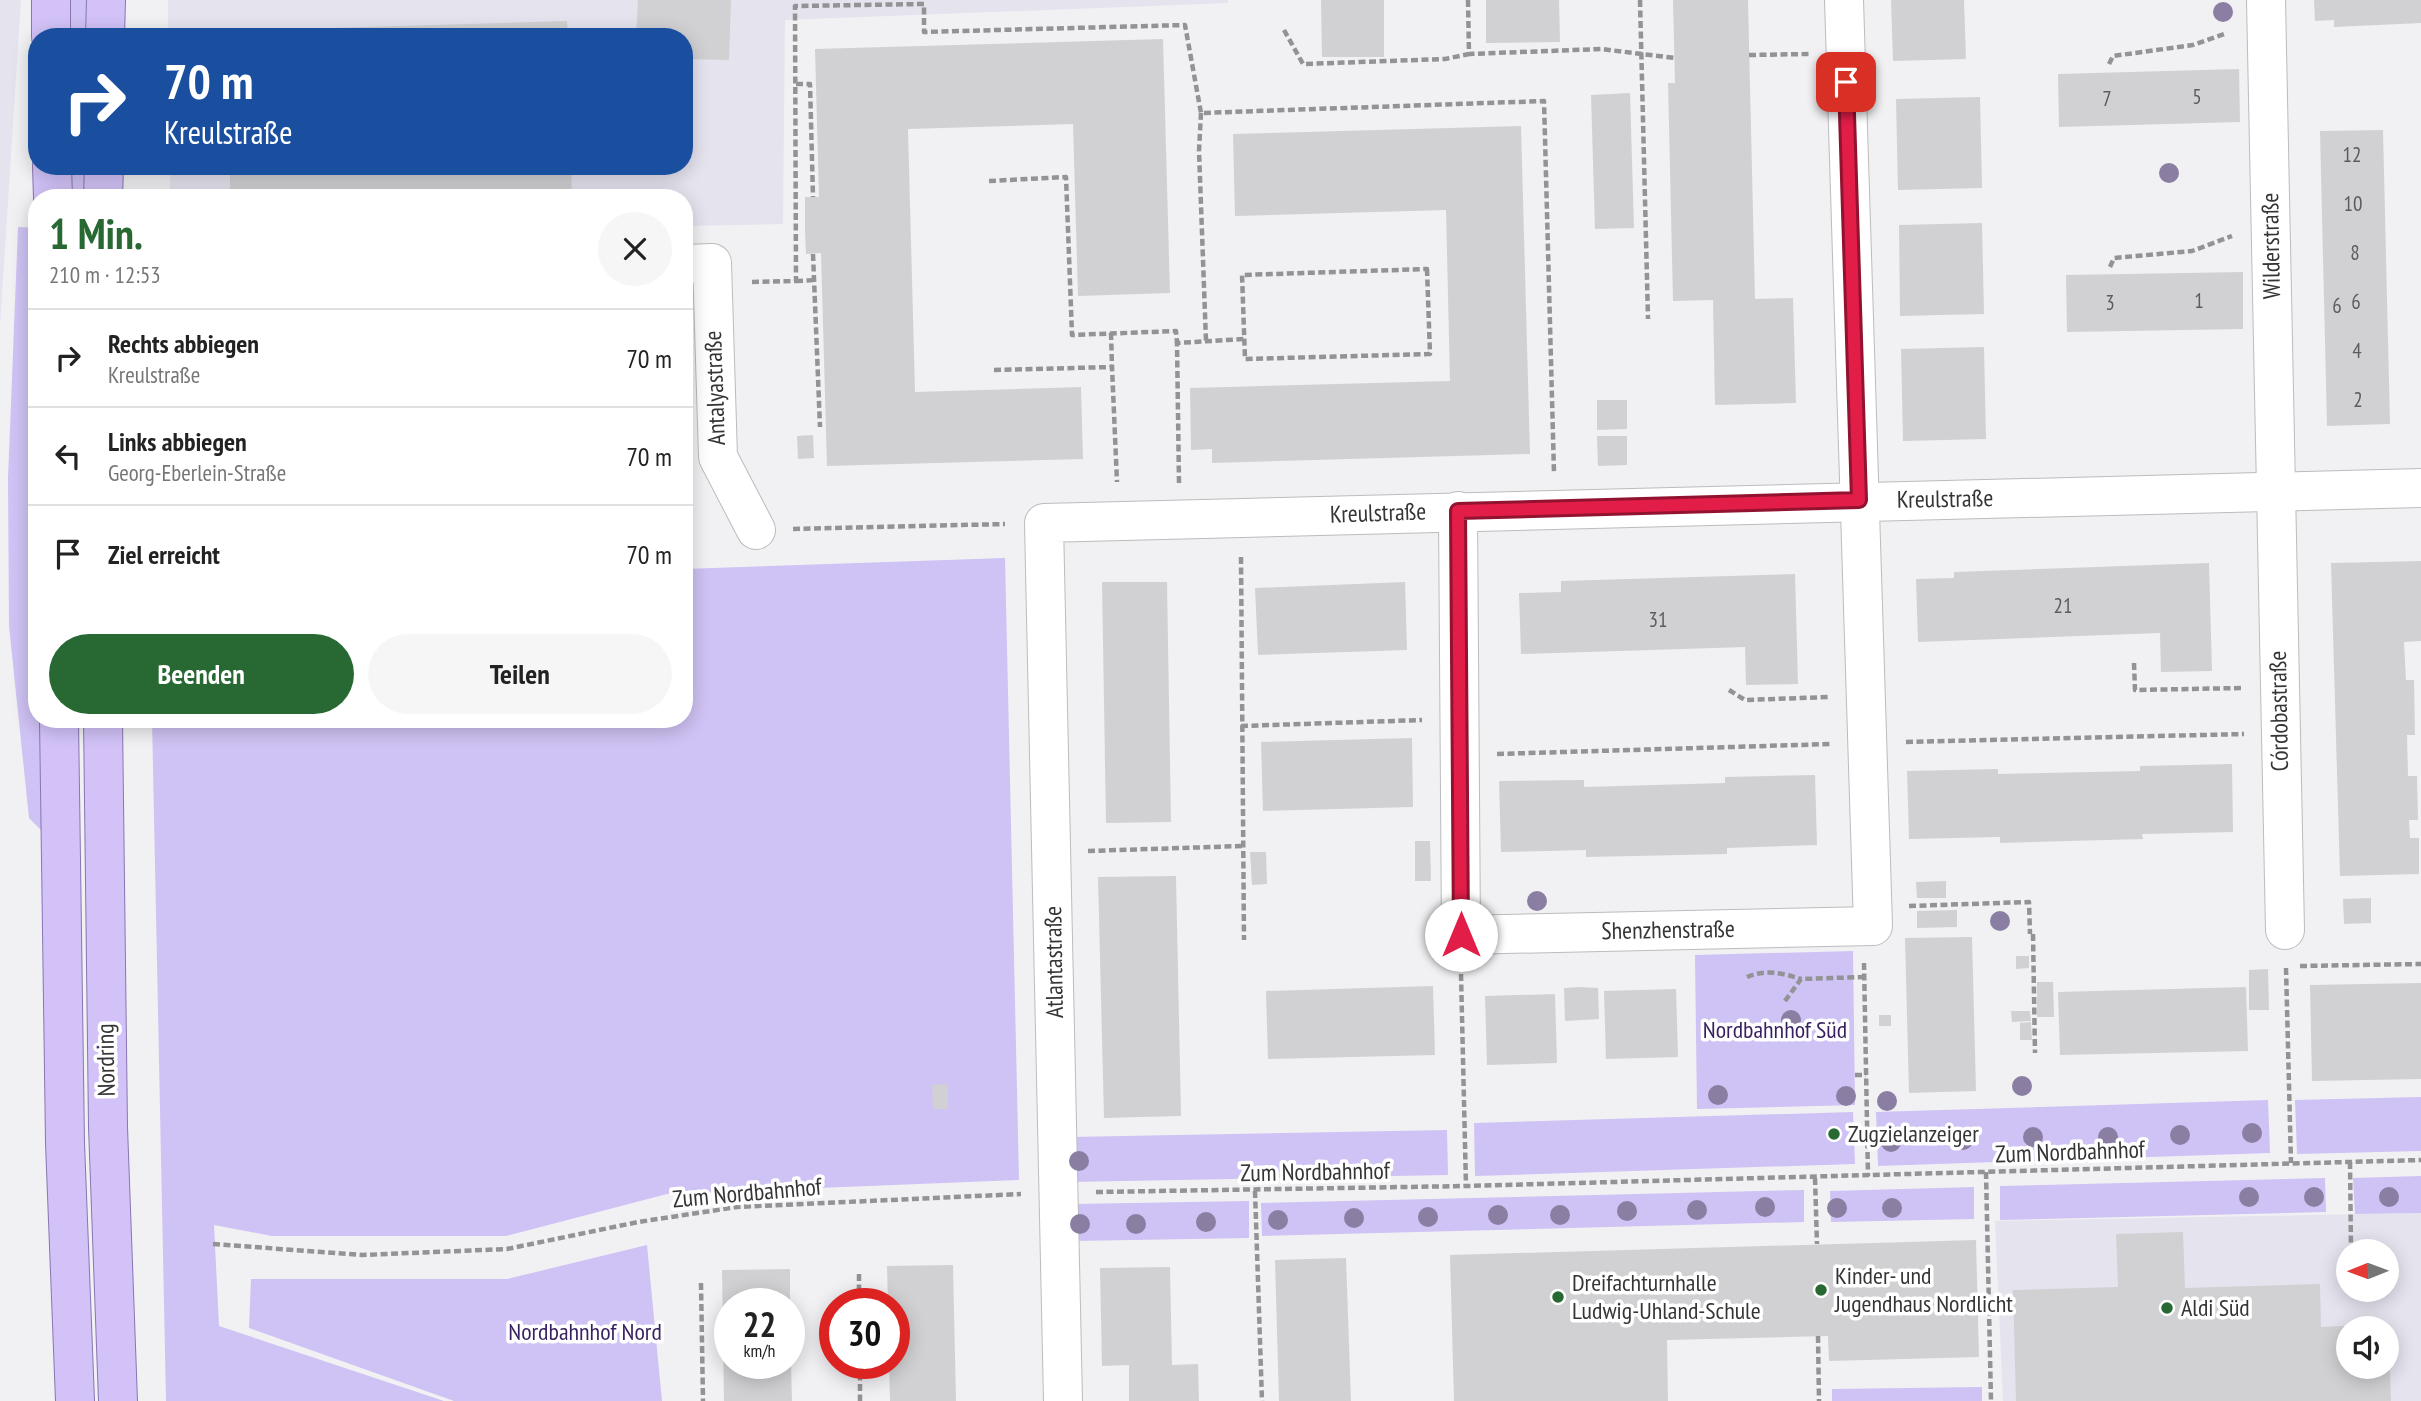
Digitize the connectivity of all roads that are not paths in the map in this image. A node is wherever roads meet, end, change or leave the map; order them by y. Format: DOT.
graph roads {
  1 [pos="51,0"];
  2 [pos="106,0"];
  3 [pos="1844,0"];
  4 [pos="2266,8"];
  5 [pos="51,28"];
  6 [pos="105,28"];
  7 [pos="698,274"];
  8 [pos="2421,488"];
  9 [pos="2276,493"];
  10 [pos="1859,500"];
  11 [pos="1458,511"];
  12 [pos="1044,523"];
  13 [pos="756,530"];
  14 [pos="60,728"];
  15 [pos="103,728"];
  16 [pos="2285,930"];
  17 [pos="75,1401"];
  18 [pos="118,1401"];
  19 [pos="1063,1401"];
  1 -- 5 [label="main road"];
  2 -- 6 [label="main road"];
  3 -- 10 [label="street"];
  4 -- 9 [label="street, Wilderstraße"];
  7 -- 13 [label="street, Antalyastraße"];
  8 -- 9 [label="street, Kreulstraße"];
  9 -- 10 [label="street, Kreulstraße"];
  9 -- 16 [label="street, Córdobastraße"];
  10 -- 11 [label="street, Kreulstraße"];
  10 -- 11 [label="street, Shenzhenstraße"];
  11 -- 12 [label="street, Kreulstraße"];
  12 -- 19 [label="street, Atlantastraße"];
  14 -- 17 [label="main road, Nordring"];
  15 -- 18 [label="main road, Nordring"];
}
